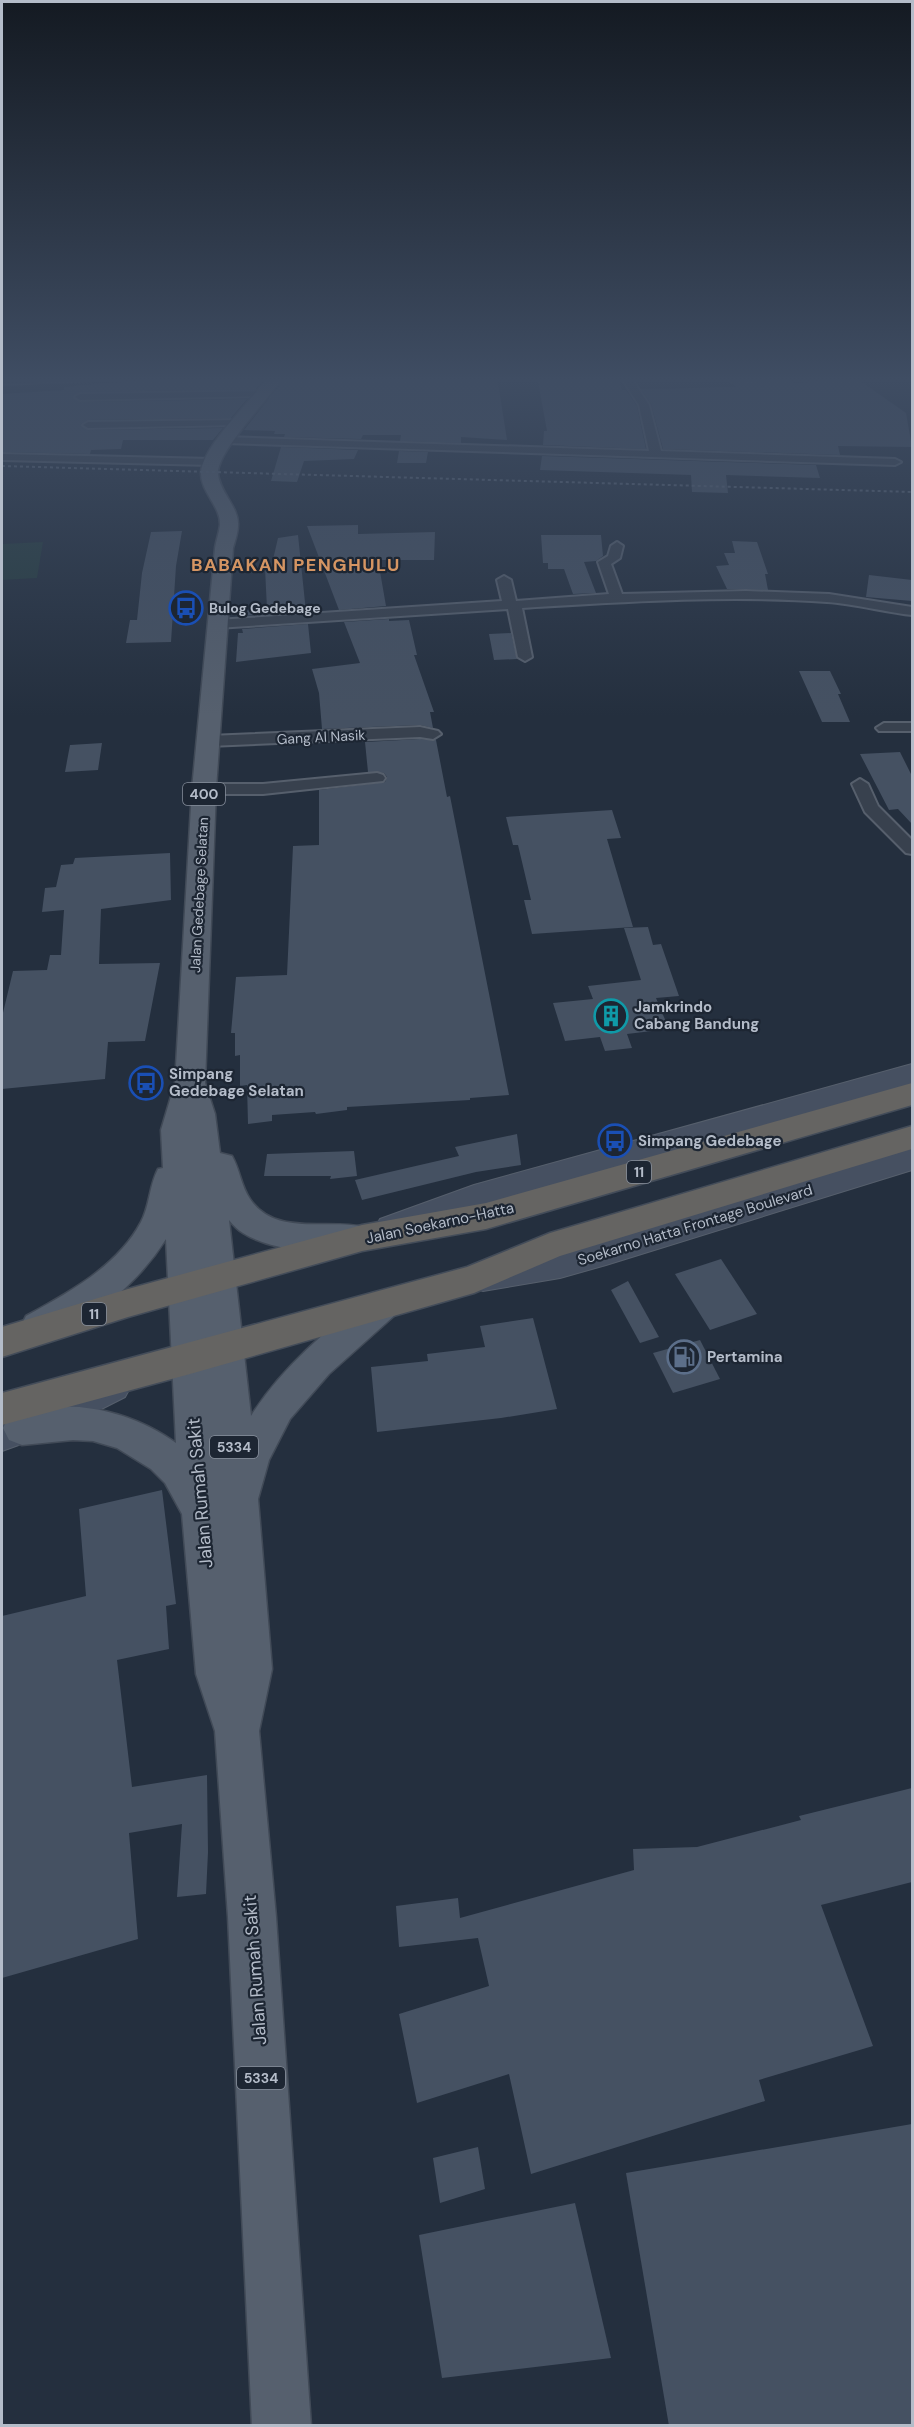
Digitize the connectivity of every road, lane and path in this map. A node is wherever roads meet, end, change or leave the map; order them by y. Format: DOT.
graph roads {
  1 [pos="214,489"];
  2 [pos="617,546"];
  3 [pos="504,580"];
  4 [pos="617,598"];
  5 [pos="512,605"];
  6 [pos="912,610"];
  7 [pos="217,624"];
  8 [pos="525,657"];
  9 [pos="912,727"];
  10 [pos="884,728"];
  11 [pos="433,734"];
  12 [pos="208,741"];
  13 [pos="377,778"];
  14 [pos="860,784"];
  15 [pos="204,789"];
  16 [pos="912,849"];
  17 [pos="912,1074"];
  18 [pos="912,1094"];
  19 [pos="188,1122"];
  20 [pos="912,1138"];
  21 [pos="912,1159"];
  22 [pos="363,1238"];
  23 [pos="474,1279"];
  24 [pos="203,1282"];
  25 [pos="383,1305"];
  26 [pos="11,1339"];
  27 [pos="227,1349"];
  28 [pos="190,1359"];
  29 [pos="8,1424"];
  30 [pos="203,1521"];
  31 [pos="240,1544"];
  32 [pos="237,1731"];
  33 [pos="282,2426"];
  1 -- 7 [label="main road, Jalan Gedebage Selatan / 400"];
  2 -- 4 [label="street"];
  3 -- 5 [label="street"];
  4 -- 5 [label="street"];
  4 -- 6 [label="street"];
  5 -- 7 [label="street"];
  5 -- 8 [label="street"];
  7 -- 12 [label="main road, Jalan Gedebage Selatan / 400"];
  9 -- 10 [label="street"];
  11 -- 12 [label="street, Gang Al Nasik"];
  12 -- 15 [label="main road, Jalan Gedebage Selatan / 400"];
  13 -- 15 [label="street"];
  14 -- 16 [label="street"];
  15 -- 19 [label="main road, Jalan Gedebage Selatan / 400"];
  17 -- 22 [label="main road"];
  18 -- 22 [label="highway, Jalan Soekarno-Hatta / 11"];
  19 -- 22 [label="main road"];
  19 -- 24 [label="main road, Jalan Gedebage Selatan"];
  19 -- 26 [label="main road"];
  20 -- 23 [label="highway"];
  21 -- 23 [label="main road, Soekarno Hatta Frontage Boulevard"];
  22 -- 24 [label="highway, Jalan Soekarno-Hatta / 11"];
  23 -- 25 [label="highway"];
  24 -- 26 [label="highway, Jalan Soekarno-Hatta / 11"];
  24 -- 27 [label="main road, Jalan Rumah Sakit"];
  24 -- 28 [label="main road, Jalan Rumah Sakit"];
  25 -- 27 [label="highway"];
  25 -- 31 [label="main road"];
  27 -- 28 [label="highway"];
  27 -- 31 [label="main road, Jalan Rumah Sakit / 5334"];
  28 -- 29 [label="highway"];
  28 -- 30 [label="main road, Jalan Rumah Sakit / 5334"];
  29 -- 30 [label="main road"];
  30 -- 32 [label="main road, Jalan Rumah Sakit / 5334"];
  31 -- 32 [label="main road, Jalan Rumah Sakit / 5334"];
  32 -- 33 [label="main road, Jalan Rumah Sakit / 5334"];
}
